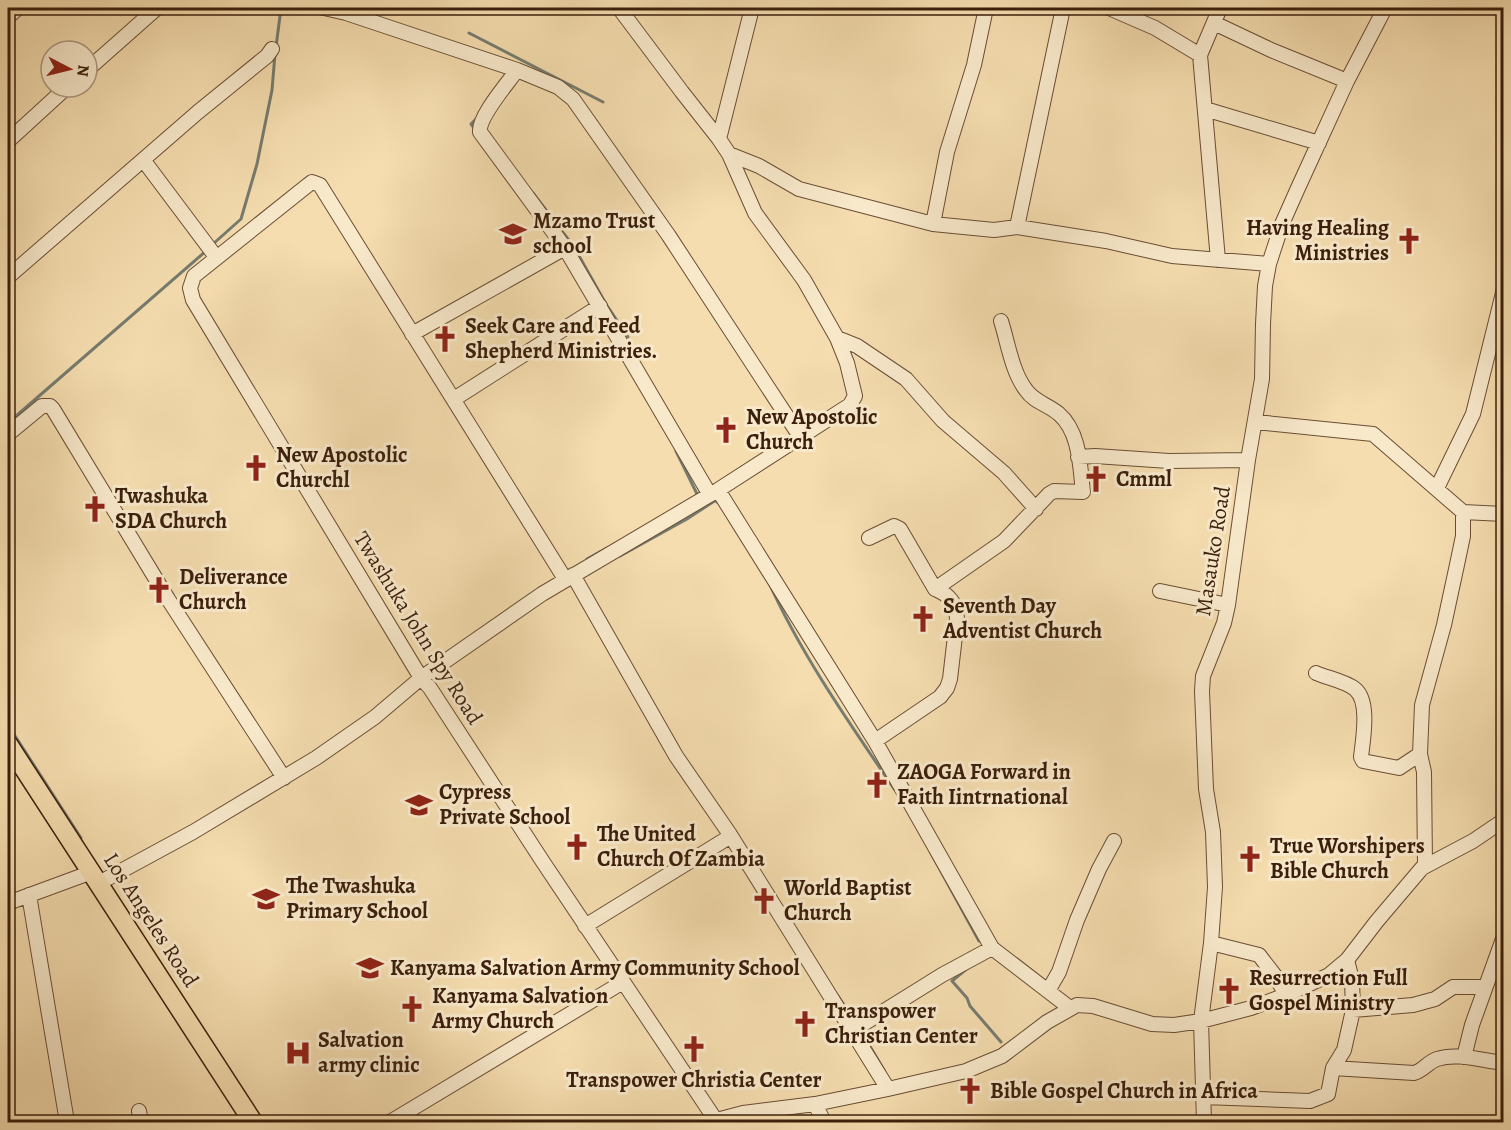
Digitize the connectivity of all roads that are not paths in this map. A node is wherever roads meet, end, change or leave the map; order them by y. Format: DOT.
graph roads {
  1 [pos="18,8"];
  2 [pos="324,8"];
  3 [pos="621,8"];
  4 [pos="752,8"];
  5 [pos="986,8"];
  6 [pos="1063,8"];
  7 [pos="1109,8"];
  8 [pos="1220,8"];
  9 [pos="1385,8"];
  10 [pos="150,10"];
  11 [pos="8,17"];
  12 [pos="1214,23"];
  13 [pos="272,49"];
  14 [pos="1200,55"];
  15 [pos="99,59"];
  16 [pos="517,70"];
  17 [pos="1347,81"];
  18 [pos="54,99"];
  19 [pos="1205,109"];
  20 [pos="720,139"];
  21 [pos="8,141"];
  22 [pos="1319,142"];
  23 [pos="729,154"];
  24 [pos="144,161"];
  25 [pos="933,224"];
  26 [pos="1017,227"];
  27 [pos="565,248"];
  28 [pos="216,257"];
  29 [pos="1218,260"];
  30 [pos="1269,264"];
  31 [pos="8,277"];
  32 [pos="1503,289"];
  33 [pos="600,306"];
  34 [pos="1001,321"];
  35 [pos="412,334"];
  36 [pos="837,338"];
  37 [pos="454,399"];
  38 [pos="1256,422"];
  39 [pos="8,434"];
  40 [pos="801,438"];
  41 [pos="1078,457"];
  42 [pos="1248,460"];
  43 [pos="1437,488"];
  44 [pos="714,492"];
  45 [pos="1036,509"];
  46 [pos="1463,512"];
  47 [pos="1503,514"];
  48 [pos="869,538"];
  49 [pos="569,577"];
  50 [pos="935,589"];
  51 [pos="1160,591"];
  52 [pos="1228,605"];
  53 [pos="1316,673"];
  54 [pos="421,678"];
  55 [pos="875,741"];
  56 [pos="8,744"];
  57 [pos="1420,754"];
  58 [pos="284,778"];
  59 [pos="1503,820"];
  60 [pos="731,836"];
  61 [pos="1114,841"];
  62 [pos="1425,866"];
  63 [pos="96,878"];
  64 [pos="29,895"];
  65 [pos="8,903"];
  66 [pos="585,926"];
  67 [pos="1503,936"];
  68 [pos="1211,943"];
  69 [pos="992,948"];
  70 [pos="1347,960"];
  71 [pos="623,982"];
  72 [pos="1485,987"];
  73 [pos="1048,991"];
  74 [pos="1286,995"];
  75 [pos="1070,1008"];
  76 [pos="1353,1010"];
  77 [pos="1201,1021"];
  78 [pos="852,1031"];
  79 [pos="1464,1057"];
  80 [pos="1503,1063"];
  81 [pos="1333,1068"];
  82 [pos="888,1089"];
  83 [pos="1203,1097"];
  84 [pos="815,1104"];
  85 [pos="406,1118"];
  86 [pos="713,1121"];
  87 [pos="67,1122"];
  88 [pos="253,1122"];
  89 [pos="390,1122"];
  90 [pos="824,1122"];
  91 [pos="1204,1122"];
  1 -- 11 [label="street"];
  2 -- 16 [label="street"];
  3 -- 20 [label="street"];
  4 -- 20 [label="street"];
  5 -- 25 [label="street"];
  6 -- 26 [label="street"];
  7 -- 14 [label="street"];
  8 -- 12 [label="street"];
  9 -- 17 [label="street, Masauko Road"];
  10 -- 15 [label="street"];
  12 -- 14 [label="street"];
  12 -- 17 [label="street"];
  13 -- 24 [label="street"];
  14 -- 19 [label="street"];
  16 -- 27 [label="street"];
  16 -- 40 [label="street"];
  17 -- 22 [label="street, Masauko Road"];
  18 -- 21 [label="street"];
  19 -- 22 [label="street"];
  19 -- 29 [label="street"];
  20 -- 23 [label="street"];
  22 -- 30 [label="street, Masauko Road"];
  23 -- 25 [label="street"];
  23 -- 36 [label="street"];
  24 -- 28 [label="street"];
  24 -- 31 [label="street"];
  25 -- 26 [label="street"];
  26 -- 29 [label="street"];
  27 -- 33 [label="street"];
  27 -- 35 [label="street"];
  28 -- 35 [label="street, Twashuka John Spy Road"];
  28 -- 54 [label="street, Twashuka John Spy Road"];
  29 -- 30 [label="street"];
  30 -- 38 [label="street, Masauko Road"];
  32 -- 43 [label="street"];
  33 -- 37 [label="street"];
  33 -- 44 [label="street"];
  34 -- 41 [label="street"];
  35 -- 37 [label="street"];
  36 -- 40 [label="street"];
  36 -- 45 [label="street"];
  37 -- 49 [label="street"];
  38 -- 42 [label="street, Masauko Road"];
  38 -- 43 [label="street"];
  39 -- 58 [label="street"];
  40 -- 44 [label="street"];
  41 -- 42 [label="street"];
  41 -- 45 [label="street"];
  42 -- 52 [label="street, Masauko Road"];
  43 -- 46 [label="street"];
  44 -- 49 [label="street"];
  44 -- 55 [label="street"];
  45 -- 50 [label="street"];
  46 -- 47 [label="street"];
  46 -- 57 [label="street"];
  48 -- 50 [label="street"];
  49 -- 54 [label="street"];
  49 -- 60 [label="street"];
  50 -- 55 [label="street"];
  51 -- 52 [label="street"];
  52 -- 68 [label="street, Masauko Road"];
  53 -- 57 [label="street"];
  54 -- 58 [label="street"];
  54 -- 66 [label="street, Twashuka John Spy Road"];
  55 -- 69 [label="street"];
  56 -- 63 [label="main road, Los Angeles Road"];
  57 -- 62 [label="street"];
  58 -- 63 [label="street"];
  59 -- 62 [label="street"];
  60 -- 66 [label="street"];
  60 -- 78 [label="street"];
  61 -- 73 [label="street"];
  62 -- 70 [label="street"];
  63 -- 64 [label="street"];
  63 -- 88 [label="main road, Los Angeles Road"];
  64 -- 65 [label="street"];
  64 -- 87 [label="street"];
  66 -- 71 [label="street, Twashuka John Spy Road"];
  67 -- 72 [label="street"];
  68 -- 74 [label="street"];
  68 -- 77 [label="street, Masauko Road"];
  69 -- 73 [label="street"];
  69 -- 78 [label="street"];
  70 -- 74 [label="street"];
  70 -- 76 [label="street"];
  71 -- 85 [label="street"];
  71 -- 86 [label="street, Twashuka John Spy Road"];
  72 -- 76 [label="street"];
  72 -- 79 [label="street"];
  73 -- 75 [label="street"];
  74 -- 77 [label="street"];
  75 -- 77 [label="street"];
  75 -- 82 [label="street"];
  76 -- 81 [label="street"];
  77 -- 83 [label="street, Masauko Road"];
  78 -- 82 [label="street"];
  79 -- 80 [label="street"];
  79 -- 81 [label="street"];
  81 -- 83 [label="street"];
  82 -- 84 [label="street"];
  83 -- 91 [label="street, Masauko Road"];
  84 -- 86 [label="street"];
  84 -- 90 [label="street"];
  85 -- 89 [label="street"];
}
